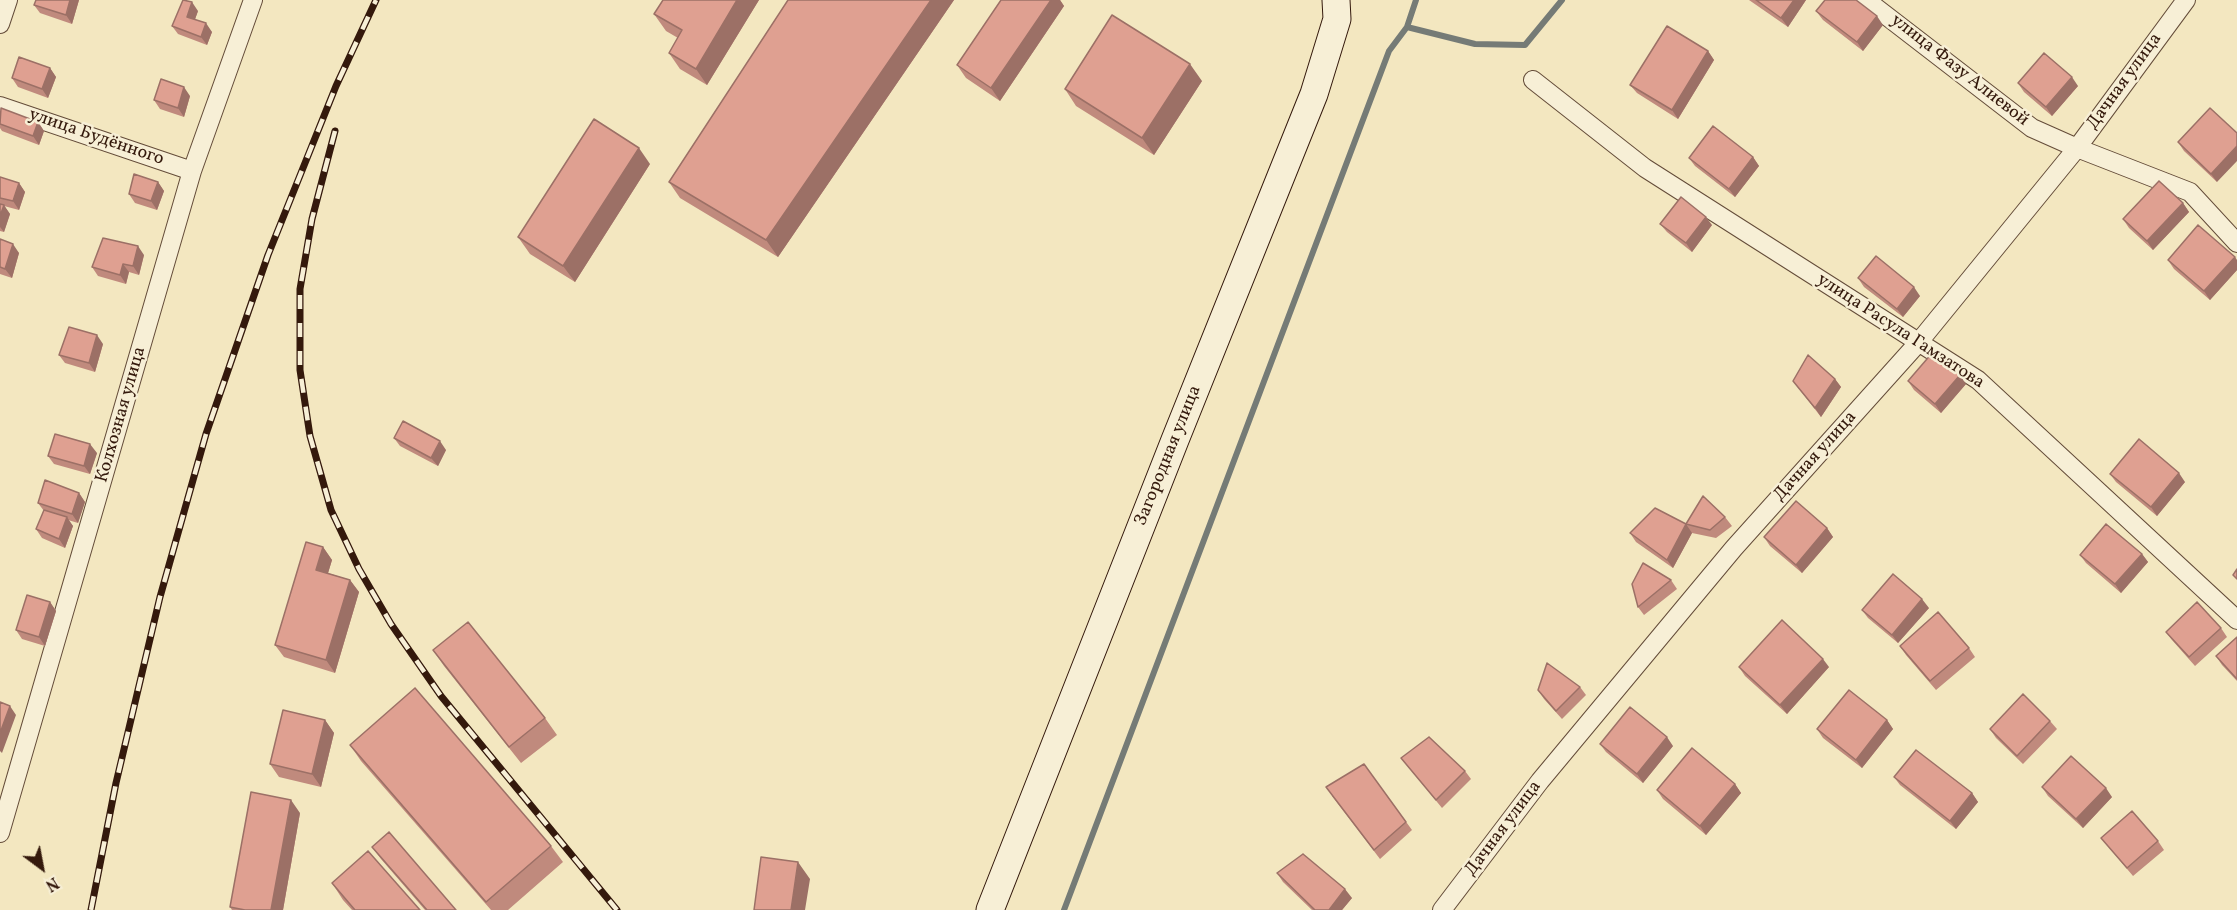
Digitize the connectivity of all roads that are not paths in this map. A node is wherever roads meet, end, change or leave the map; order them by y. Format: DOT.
graph roads {
  1 [pos="8,0"];
  2 [pos="253,0"];
  3 [pos="1336,0"];
  4 [pos="1866,0"];
  5 [pos="2186,0"];
  6 [pos="0,24"];
  7 [pos="1533,81"];
  8 [pos="0,106"];
  9 [pos="2077,148"];
  10 [pos="192,171"];
  11 [pos="2237,243"];
  12 [pos="1918,343"];
  13 [pos="2237,620"];
  14 [pos="6,791"];
  15 [pos="0,833"];
  16 [pos="990,910"];
  17 [pos="1442,910"];
  1 -- 6 [label="street"];
  2 -- 10 [label="street, Колхозная улица"];
  3 -- 16 [label="main road, Загородная улица"];
  4 -- 9 [label="street, улица Фазу Алиевой"];
  5 -- 9 [label="street, Дачная улица"];
  7 -- 12 [label="street, улица Расула Гамзатова"];
  8 -- 10 [label="street, улица Будённого"];
  9 -- 11 [label="street, улица Фазу Алиевой"];
  9 -- 12 [label="street, Дачная улица"];
  10 -- 14 [label="street, Колхозная улица"];
  12 -- 13 [label="street, улица Расула Гамзатова"];
  12 -- 17 [label="street, Дачная улица"];
  14 -- 15 [label="street, Колхозная улица"];
}
